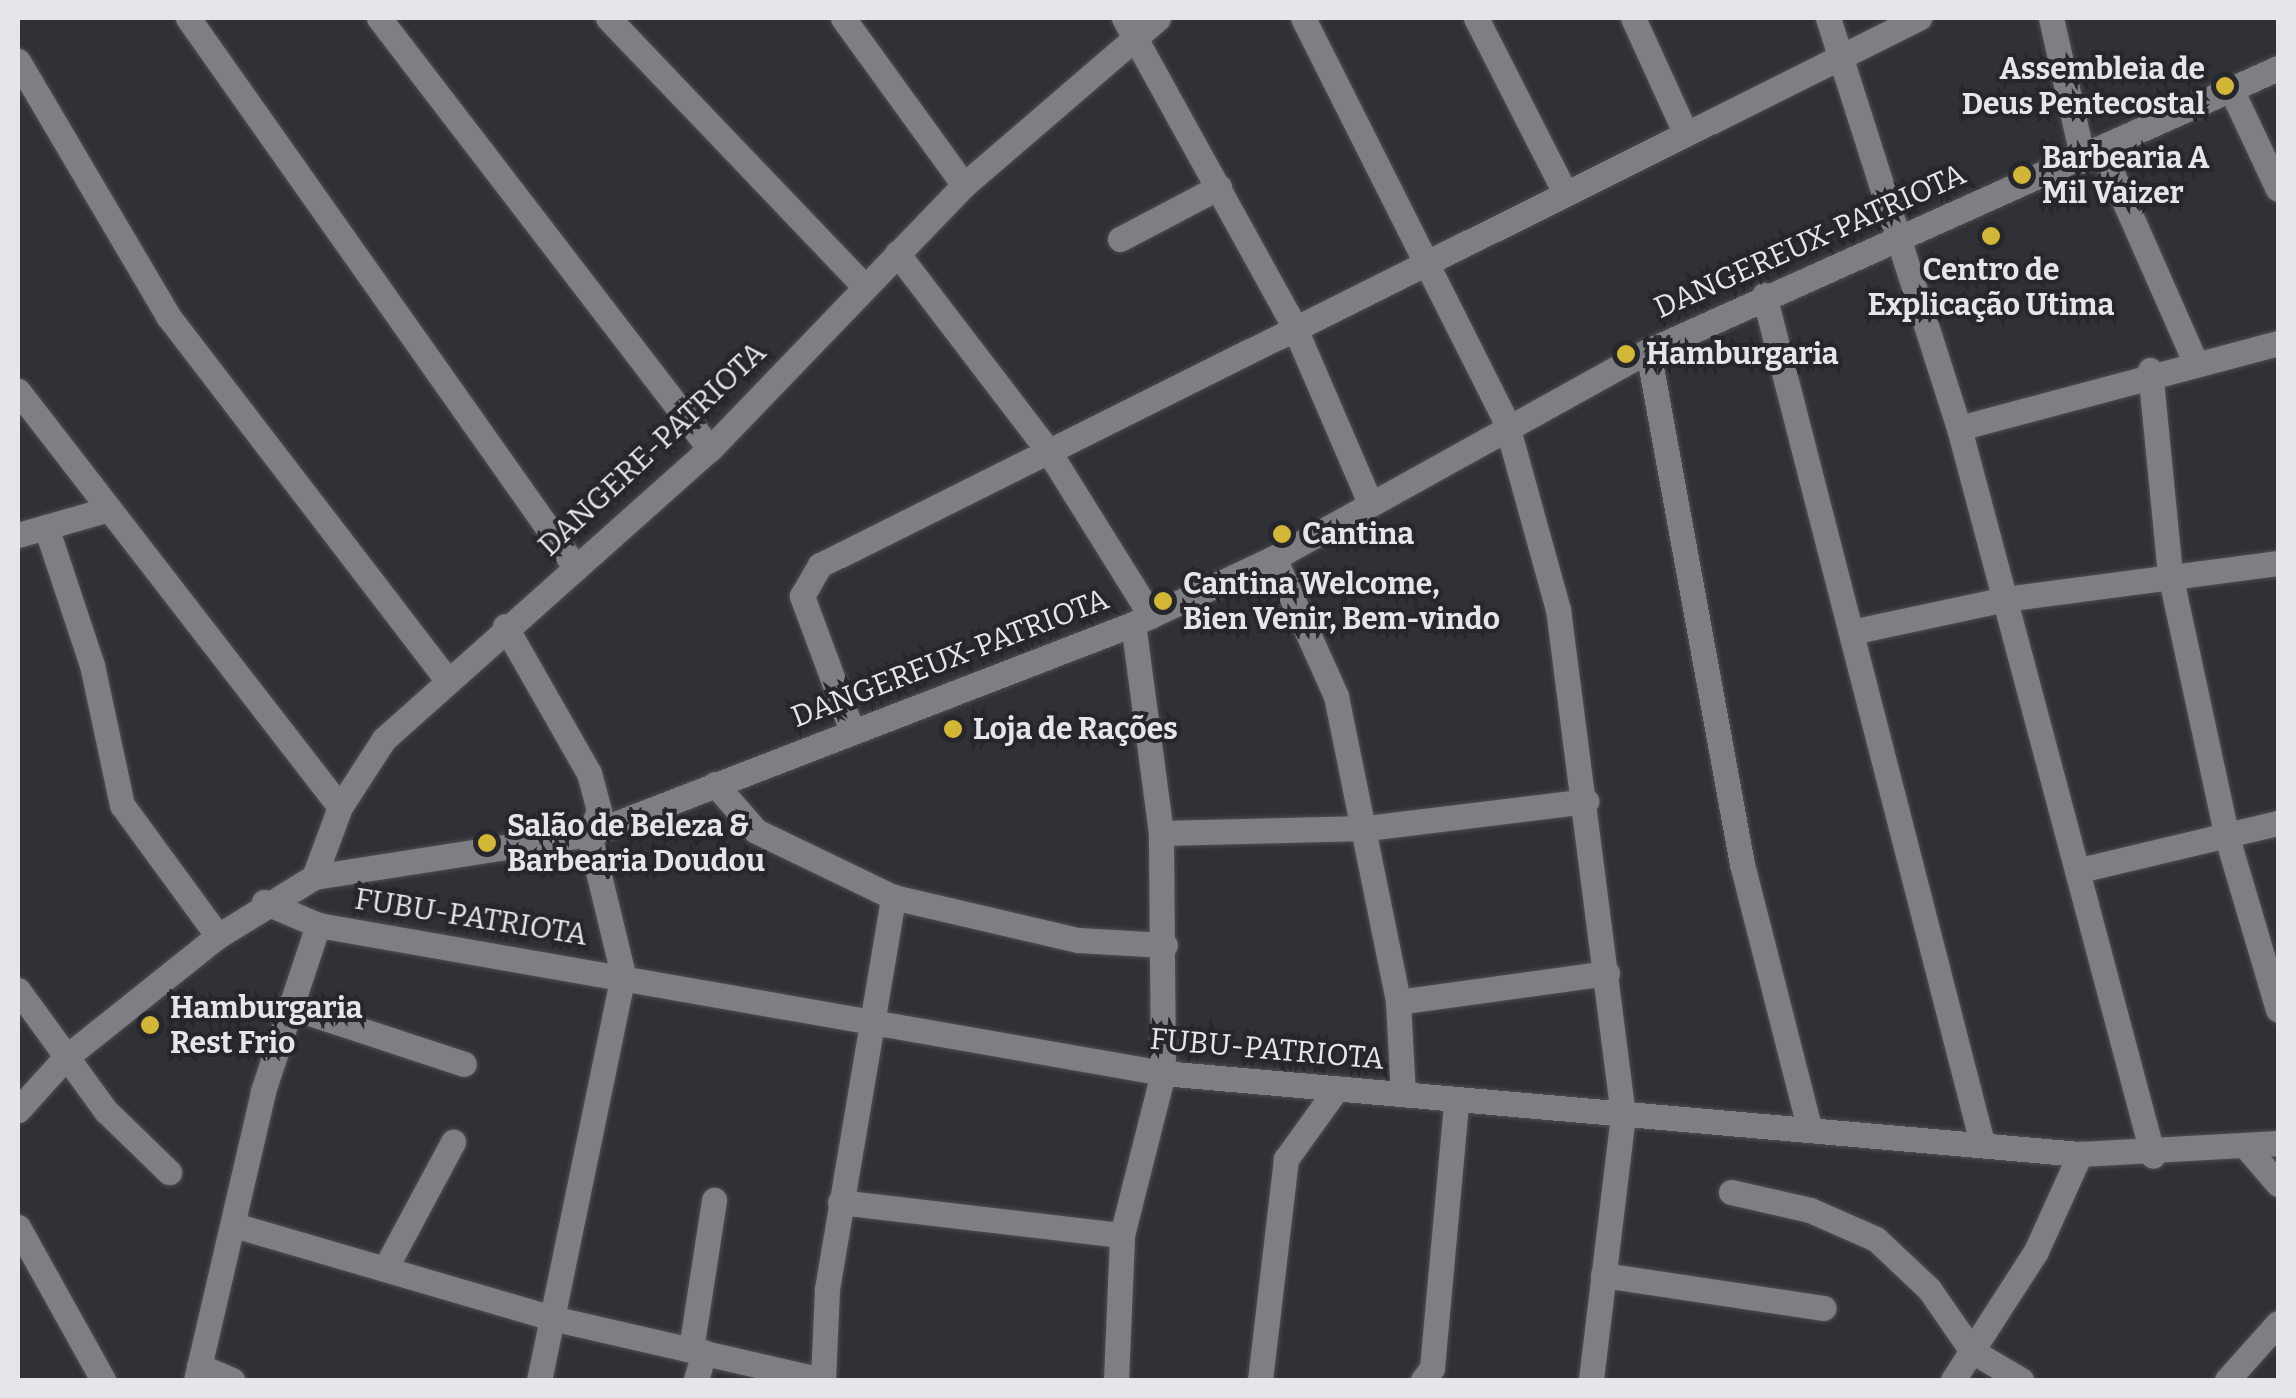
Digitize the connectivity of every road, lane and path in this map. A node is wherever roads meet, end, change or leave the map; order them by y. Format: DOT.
graph roads {
  1 [pos="188,18"];
  2 [pos="380,18"];
  3 [pos="608,18"];
  4 [pos="843,18"];
  5 [pos="1158,18"];
  6 [pos="1304,18"];
  7 [pos="1476,18"];
  8 [pos="1633,18"];
  9 [pos="1828,18"];
  10 [pos="1919,18"];
  11 [pos="2051,18"];
  12 [pos="1132,27"];
  13 [pos="1838,54"];
  14 [pos="18,61"];
  15 [pos="2278,68"];
  16 [pos="2232,91"];
  17 [pos="1686,132"];
  18 [pos="2093,156"];
  19 [pos="964,184"];
  20 [pos="1219,188"];
  21 [pos="2278,189"];
  22 [pos="1564,190"];
  23 [pos="1902,230"];
  24 [pos="1120,239"];
  25 [pos="896,252"];
  26 [pos="1430,261"];
  27 [pos="862,284"];
  28 [pos="1764,295"];
  29 [pos="1292,324"];
  30 [pos="2278,342"];
  31 [pos="1648,350"];
  32 [pos="2194,359"];
  33 [pos="2150,370"];
  34 [pos="18,391"];
  35 [pos="1506,422"];
  36 [pos="1959,428"];
  37 [pos="710,448"];
  38 [pos="1049,452"];
  39 [pos="1370,504"];
  40 [pos="106,510"];
  41 [pos="46,527"];
  42 [pos="18,535"];
  43 [pos="1274,558"];
  44 [pos="2278,562"];
  45 [pos="576,568"];
  46 [pos="2170,574"];
  47 [pos="2005,599"];
  48 [pos="1142,620"];
  49 [pos="505,626"];
  50 [pos="1856,631"];
  51 [pos="446,678"];
  52 [pos="851,728"];
  53 [pos="715,784"];
  54 [pos="1586,801"];
  55 [pos="340,806"];
  56 [pos="2278,823"];
  57 [pos="1367,828"];
  58 [pos="589,834"];
  59 [pos="1162,834"];
  60 [pos="2226,834"];
  61 [pos="2080,870"];
  62 [pos="314,877"];
  63 [pos="893,898"];
  64 [pos="264,902"];
  65 [pos="318,925"];
  66 [pos="218,936"];
  67 [pos="1165,946"];
  68 [pos="1607,973"];
  69 [pos="623,975"];
  70 [pos="18,990"];
  71 [pos="1398,1002"];
  72 [pos="288,1006"];
  73 [pos="2278,1009"];
  74 [pos="869,1027"];
  75 [pos="65,1058"];
  76 [pos="464,1064"];
  77 [pos="1162,1073"];
  78 [pos="1336,1088"];
  79 [pos="1402,1094"];
  80 [pos="1456,1103"];
  81 [pos="18,1110"];
  82 [pos="1623,1115"];
  83 [pos="1809,1126"];
  84 [pos="453,1142"];
  85 [pos="1982,1143"];
  86 [pos="2278,1143"];
  87 [pos="2248,1149"];
  88 [pos="2080,1154"];
  89 [pos="2153,1156"];
  90 [pos="169,1172"];
  91 [pos="2278,1184"];
  92 [pos="1731,1192"];
  93 [pos="714,1200"];
  94 [pos="840,1202"];
  95 [pos="234,1225"];
  96 [pos="18,1227"];
  97 [pos="1122,1235"];
  98 [pos="387,1265"];
  99 [pos="1604,1275"];
  100 [pos="1824,1308"];
  101 [pos="556,1319"];
  102 [pos="2278,1323"];
  103 [pos="1972,1350"];
  104 [pos="698,1351"];
  105 [pos="197,1373"];
  106 [pos="103,1380"];
  107 [pos="232,1380"];
  108 [pos="539,1380"];
  109 [pos="696,1380"];
  110 [pos="820,1380"];
  111 [pos="1116,1380"];
  112 [pos="1262,1380"];
  113 [pos="1423,1380"];
  114 [pos="1590,1380"];
  115 [pos="1953,1380"];
  116 [pos="2021,1380"];
  117 [pos="2228,1380"];
  1 -- 45 [label="street"];
  2 -- 37 [label="street"];
  3 -- 27 [label="street"];
  4 -- 19 [label="street"];
  5 -- 12 [label="street, DANGERE-PATRIOTA"];
  6 -- 26 [label="street"];
  7 -- 22 [label="street"];
  8 -- 17 [label="street"];
  9 -- 13 [label="street"];
  10 -- 13 [label="street"];
  11 -- 18 [label="street"];
  12 -- 19 [label="street, DANGERE-PATRIOTA"];
  12 -- 20 [label="street"];
  13 -- 17 [label="street"];
  13 -- 23 [label="street"];
  14 -- 51 [label="street"];
  15 -- 16 [label="street, DANGEREUX-PATRIOTA"];
  16 -- 18 [label="street, DANGEREUX-PATRIOTA"];
  16 -- 21 [label="street"];
  17 -- 22 [label="street"];
  18 -- 23 [label="street, DANGEREUX-PATRIOTA"];
  18 -- 32 [label="street"];
  19 -- 25 [label="street, DANGERE-PATRIOTA"];
  20 -- 24 [label="street"];
  20 -- 29 [label="street"];
  22 -- 26 [label="street"];
  23 -- 28 [label="street, DANGEREUX-PATRIOTA"];
  23 -- 36 [label="street"];
  25 -- 27 [label="street, DANGERE-PATRIOTA"];
  25 -- 38 [label="street"];
  26 -- 29 [label="street"];
  26 -- 35 [label="street"];
  27 -- 37 [label="street, DANGERE-PATRIOTA"];
  28 -- 31 [label="street, DANGEREUX-PATRIOTA"];
  28 -- 50 [label="street"];
  29 -- 38 [label="street"];
  29 -- 39 [label="street"];
  30 -- 32 [label="street"];
  31 -- 35 [label="street, DANGEREUX-PATRIOTA"];
  31 -- 83 [label="street"];
  32 -- 33 [label="street"];
  33 -- 36 [label="street"];
  33 -- 46 [label="street"];
  34 -- 40 [label="street"];
  35 -- 39 [label="street, DANGEREUX-PATRIOTA"];
  35 -- 54 [label="street"];
  36 -- 47 [label="street"];
  37 -- 45 [label="street, DANGERE-PATRIOTA"];
  38 -- 48 [label="street"];
  38 -- 52 [label="street"];
  39 -- 43 [label="street, DANGEREUX-PATRIOTA"];
  40 -- 41 [label="street"];
  40 -- 55 [label="street"];
  41 -- 42 [label="street"];
  41 -- 66 [label="street"];
  43 -- 48 [label="street, DANGEREUX-PATRIOTA"];
  43 -- 57 [label="street"];
  44 -- 46 [label="street"];
  45 -- 49 [label="street, DANGERE-PATRIOTA"];
  46 -- 47 [label="street"];
  46 -- 60 [label="street"];
  47 -- 50 [label="street"];
  47 -- 61 [label="street"];
  48 -- 52 [label="street, DANGEREUX-PATRIOTA"];
  48 -- 59 [label="street"];
  49 -- 51 [label="street, DANGERE-PATRIOTA"];
  49 -- 58 [label="street"];
  50 -- 85 [label="street"];
  51 -- 55 [label="street, DANGERE-PATRIOTA"];
  52 -- 53 [label="street, DANGEREUX-PATRIOTA"];
  53 -- 58 [label="street, DANGEREUX-PATRIOTA"];
  53 -- 63 [label="street"];
  54 -- 57 [label="street"];
  54 -- 68 [label="street"];
  55 -- 62 [label="street, DANGERE-PATRIOTA"];
  56 -- 60 [label="street"];
  57 -- 59 [label="street"];
  57 -- 71 [label="street"];
  58 -- 62 [label="street, DANGEREUX-PATRIOTA"];
  58 -- 69 [label="street"];
  59 -- 67 [label="street"];
  60 -- 61 [label="street"];
  60 -- 73 [label="street"];
  61 -- 89 [label="street"];
  62 -- 64 [label="street"];
  63 -- 67 [label="street"];
  63 -- 74 [label="street"];
  64 -- 65 [label="street, FUBU-PATRIOTA"];
  64 -- 66 [label="street"];
  65 -- 69 [label="street, FUBU-PATRIOTA"];
  65 -- 72 [label="street"];
  66 -- 75 [label="street"];
  67 -- 77 [label="street"];
  68 -- 71 [label="street"];
  68 -- 82 [label="street"];
  69 -- 74 [label="street, FUBU-PATRIOTA"];
  69 -- 101 [label="street"];
  70 -- 75 [label="street"];
  71 -- 79 [label="street"];
  72 -- 76 [label="street"];
  72 -- 95 [label="street"];
  74 -- 77 [label="street, FUBU-PATRIOTA"];
  74 -- 94 [label="street"];
  75 -- 81 [label="street"];
  75 -- 90 [label="street"];
  77 -- 78 [label="street, FUBU-PATRIOTA"];
  77 -- 97 [label="street"];
  78 -- 79 [label="street, FUBU-PATRIOTA"];
  78 -- 112 [label="street"];
  79 -- 80 [label="street, FUBU-PATRIOTA"];
  80 -- 82 [label="street, FUBU-PATRIOTA"];
  80 -- 113 [label="street"];
  82 -- 83 [label="street, FUBU-PATRIOTA"];
  82 -- 99 [label="street"];
  83 -- 85 [label="street, FUBU-PATRIOTA"];
  84 -- 98 [label="street"];
  85 -- 88 [label="street, FUBU-PATRIOTA"];
  86 -- 87 [label="street, FUBU-PATRIOTA"];
  87 -- 89 [label="street, FUBU-PATRIOTA"];
  87 -- 91 [label="street"];
  88 -- 89 [label="street, FUBU-PATRIOTA"];
  88 -- 103 [label="street"];
  92 -- 103 [label="street"];
  93 -- 104 [label="street"];
  94 -- 97 [label="street"];
  94 -- 110 [label="street"];
  95 -- 98 [label="street"];
  95 -- 105 [label="street"];
  96 -- 106 [label="street"];
  97 -- 111 [label="street"];
  98 -- 101 [label="street"];
  99 -- 100 [label="street"];
  99 -- 114 [label="street"];
  101 -- 104 [label="street"];
  101 -- 108 [label="street"];
  102 -- 117 [label="street"];
  103 -- 115 [label="street"];
  103 -- 116 [label="street"];
  104 -- 109 [label="street"];
  104 -- 110 [label="street"];
  105 -- 107 [label="street"];
}
